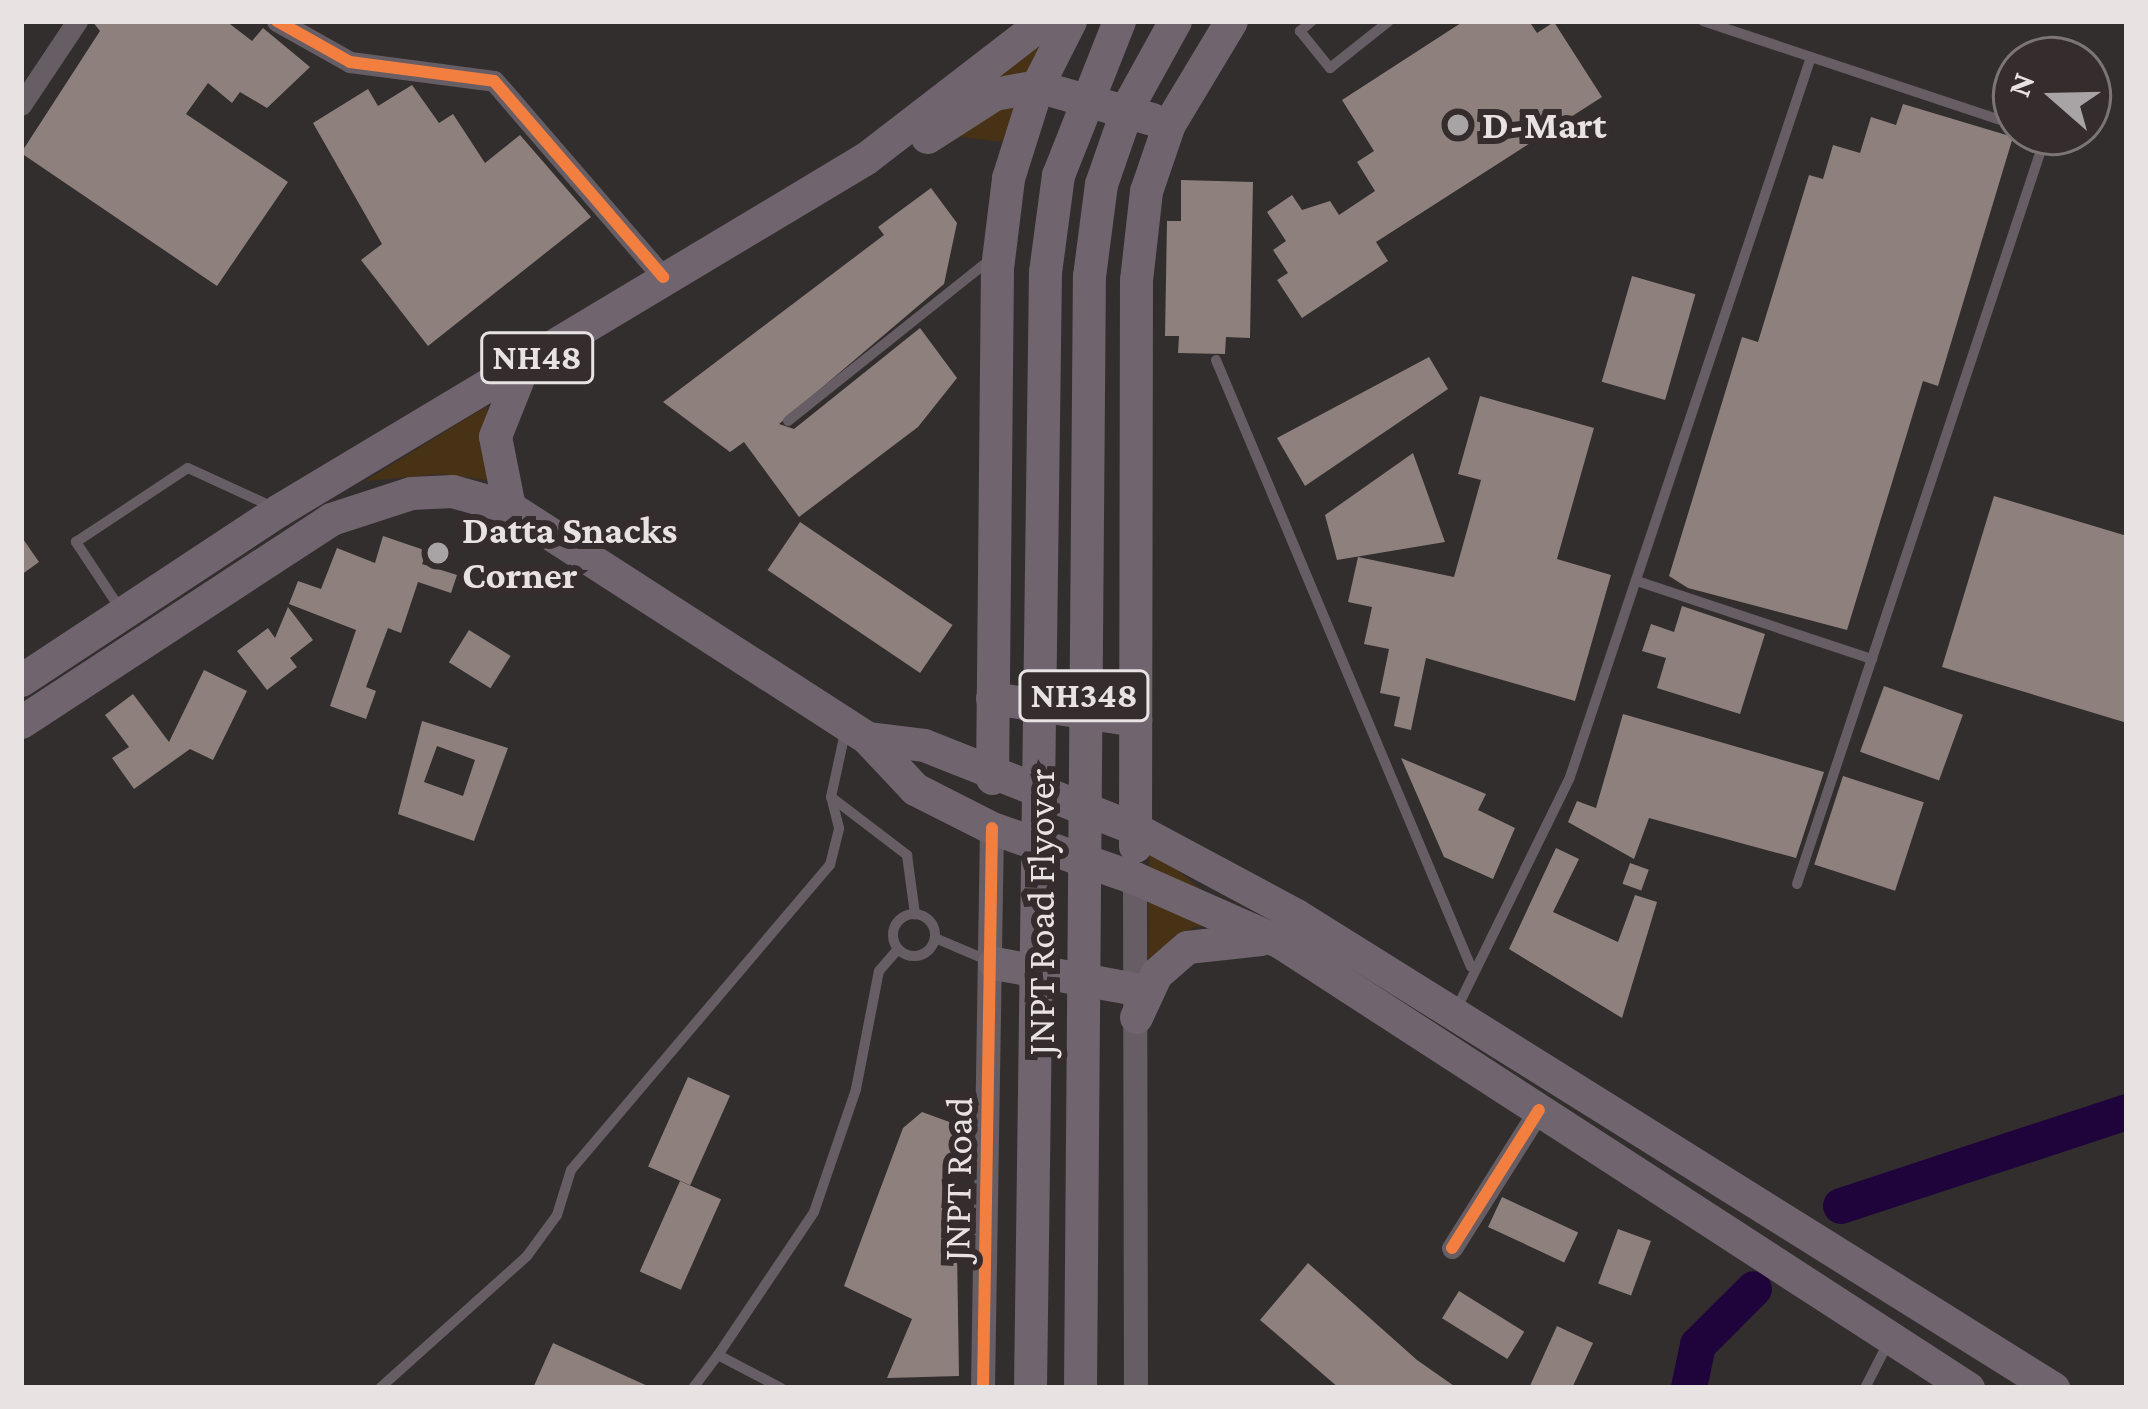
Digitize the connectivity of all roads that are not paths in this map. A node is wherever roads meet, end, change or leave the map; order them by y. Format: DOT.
graph roads {
  1 [pos="77,21"];
  2 [pos="278,21"];
  3 [pos="1044,21"];
  4 [pos="1070,21"];
  5 [pos="1119,21"];
  6 [pos="1174,21"];
  7 [pos="1231,21"];
  8 [pos="1312,21"];
  9 [pos="1389,21"];
  10 [pos="1702,21"];
  11 [pos="1811,57"];
  12 [pos="1037,86"];
  13 [pos="21,105"];
  14 [pos="1992,117"];
  15 [pos="1169,124"];
  16 [pos="2039,156"];
  17 [pos="866,158"];
  18 [pos="999,252"];
  19 [pos="663,277"];
  20 [pos="1216,360"];
  21 [pos="522,368"];
  22 [pos="788,421"];
  23 [pos="279,509"];
  24 [pos="518,513"];
  25 [pos="1637,581"];
  26 [pos="123,613"];
  27 [pos="1872,659"];
  28 [pos="21,680"];
  29 [pos="992,698"];
  30 [pos="22,720"];
  31 [pos="1135,720"];
  32 [pos="857,732"];
  33 [pos="992,778"];
  34 [pos="831,797"];
  35 [pos="992,828"];
  36 [pos="1134,828"];
  37 [pos="1136,878"];
  38 [pos="1797,884"];
  39 [pos="915,914"];
  40 [pos="935,938"];
  41 [pos="1280,942"];
  42 [pos="898,949"];
  43 [pos="994,963"];
  44 [pos="1471,967"];
  45 [pos="1136,1003"];
  46 [pos="1455,1015"];
  47 [pos="1539,1110"];
  48 [pos="1452,1248"];
  49 [pos="1890,1338"];
  50 [pos="718,1355"];
  51 [pos="380,1388"];
  52 [pos="693,1388"];
  53 [pos="782,1388"];
  54 [pos="983,1388"];
  55 [pos="1030,1388"];
  56 [pos="1081,1388"];
  57 [pos="1136,1388"];
  58 [pos="1864,1388"];
  59 [pos="1968,1388"];
  60 [pos="2053,1388"];
  1 -- 13 [label="street"];
  2 -- 19 [label="street"];
  3 -- 17 [label="highway, NH48"];
  4 -- 12 [label="highway"];
  5 -- 55 [label="highway, JNPT Road Flyover / NH348, bridge"];
  6 -- 56 [label="highway, JNPT Road Flyover / NH348, bridge"];
  7 -- 15 [label="highway"];
  8 -- 9 [label="lane"];
  10 -- 11 [label="lane"];
  11 -- 14 [label="lane"];
  11 -- 25 [label="lane"];
  12 -- 15 [label="highway"];
  12 -- 17 [label="highway"];
  12 -- 18 [label="highway"];
  15 -- 31 [label="highway"];
  16 -- 27 [label="lane"];
  17 -- 19 [label="highway, NH48"];
  18 -- 22 [label="lane"];
  18 -- 29 [label="highway"];
  19 -- 21 [label="highway, NH48"];
  20 -- 44 [label="lane"];
  21 -- 23 [label="highway, NH48"];
  21 -- 24 [label="highway"];
  23 -- 26 [label="highway, NH48"];
  23 -- 26 [label="lane"];
  24 -- 30 [label="highway"];
  24 -- 32 [label="highway"];
  25 -- 27 [label="lane"];
  25 -- 44 [label="lane"];
  26 -- 28 [label="highway, NH48"];
  27 -- 38 [label="lane"];
  29 -- 31 [label="highway"];
  29 -- 33 [label="highway"];
  31 -- 36 [label="highway"];
  32 -- 33 [label="highway"];
  32 -- 34 [label="lane"];
  32 -- 35 [label="highway"];
  33 -- 36 [label="highway"];
  34 -- 39 [label="lane"];
  34 -- 51 [label="lane"];
  35 -- 37 [label="highway"];
  35 -- 43 [label="street, JNPT Road"];
  36 -- 37 [label="highway"];
  36 -- 46 [label="highway"];
  37 -- 41 [label="highway"];
  37 -- 45 [label="street"];
  39 -- 40 [label="lane"];
  39 -- 42 [label="lane"];
  40 -- 42 [label="lane"];
  40 -- 43 [label="lane"];
  41 -- 45 [label="highway"];
  41 -- 47 [label="highway"];
  42 -- 50 [label="lane"];
  43 -- 45 [label="highway"];
  43 -- 54 [label="street, JNPT Road"];
  44 -- 46 [label="lane"];
  45 -- 57 [label="street"];
  46 -- 60 [label="highway"];
  47 -- 48 [label="street"];
  47 -- 49 [label="highway"];
  49 -- 58 [label="lane"];
  49 -- 59 [label="highway"];
  50 -- 52 [label="lane"];
  50 -- 53 [label="lane"];
}
